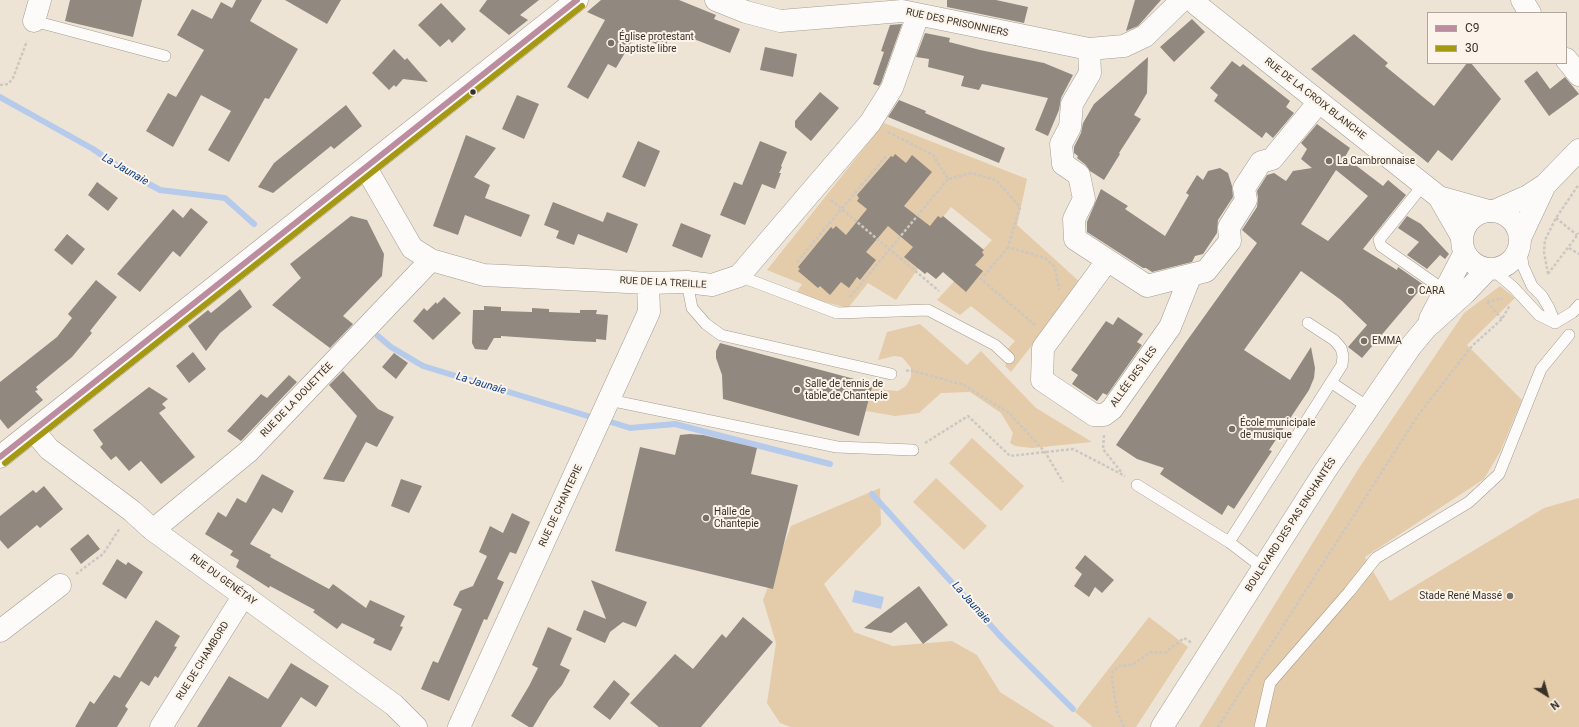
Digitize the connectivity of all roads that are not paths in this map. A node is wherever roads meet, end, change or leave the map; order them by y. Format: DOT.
graph roads {
  1 [pos="40,0"];
  2 [pos="577,0"];
  3 [pos="716,0"];
  4 [pos="1182,0"];
  5 [pos="1194,0"];
  6 [pos="1522,0"];
  7 [pos="1529,12"];
  8 [pos="918,15"];
  9 [pos="34,22"];
  10 [pos="1089,49"];
  11 [pos="165,56"];
  12 [pos="1567,60"];
  13 [pos="1579,75"];
  14 [pos="1318,102"];
  15 [pos="1579,150"];
  16 [pos="366,168"];
  17 [pos="1545,185"];
  18 [pos="1431,191"];
  19 [pos="1492,211"];
  20 [pos="1520,241"];
  21 [pos="1463,245"];
  22 [pos="431,260"];
  23 [pos="1107,261"];
  24 [pos="1490,270"];
  25 [pos="739,276"];
  26 [pos="1190,277"];
  27 [pos="687,282"];
  28 [pos="648,283"];
  29 [pos="1444,290"];
  30 [pos="1579,304"];
  31 [pos="1308,323"];
  32 [pos="1556,323"];
  33 [pos="1426,328"];
  34 [pos="1569,335"];
  35 [pos="1009,358"];
  36 [pos="891,374"];
  37 [pos="1332,383"];
  38 [pos="609,400"];
  39 [pos="1368,406"];
  40 [pos="34,430"];
  41 [pos="3,448"];
  42 [pos="913,450"];
  43 [pos="1137,485"];
  44 [pos="153,530"];
  45 [pos="1229,542"];
  46 [pos="1263,568"];
  47 [pos="60,585"];
  48 [pos="244,595"];
  49 [pos="0,631"];
  50 [pos="161,727"];
  51 [pos="416,727"];
  52 [pos="459,727"];
  53 [pos="1162,727"];
  54 [pos="1260,727"];
  1 -- 9 [label="street"];
  2 -- 16 [label="street"];
  3 -- 8 [label="street, RUE DES PRISONNIERS"];
  4 -- 10 [label="street, RUE DES PRISONNIERS"];
  5 -- 14 [label="street, RUE DE LA CROIX BLANCHE"];
  6 -- 7 [label="street"];
  8 -- 10 [label="street, RUE DES PRISONNIERS"];
  8 -- 25 [label="street"];
  9 -- 11 [label="lane"];
  10 -- 23 [label="street"];
  12 -- 13 [label="street"];
  14 -- 18 [label="street, RUE DE LA CROIX BLANCHE"];
  14 -- 26 [label="street"];
  15 -- 17 [label="street, BOULEVARD DES PAS ENCHANTÉS"];
  16 -- 22 [label="street, RUE DE LA TREILLE"];
  16 -- 40 [label="street"];
  17 -- 19 [label="street, BOULEVARD DES PAS ENCHANTÉS"];
  17 -- 20 [label="street, BOULEVARD DES PAS ENCHANTÉS"];
  18 -- 19 [label="street, RUE DE LA CROIX BLANCHE"];
  18 -- 21 [label="street, RUE DE LA CROIX BLANCHE"];
  18 -- 29 [label="lane"];
  19 -- 20 [label="street"];
  19 -- 21 [label="street, BOULEVARD DES PAS ENCHANTÉS"];
  20 -- 24 [label="street, BOULEVARD DES PAS ENCHANTÉS"];
  20 -- 32 [label="lane"];
  21 -- 24 [label="street"];
  21 -- 29 [label="street, BOULEVARD DES PAS ENCHANTÉS"];
  22 -- 28 [label="street, RUE DE LA TREILLE"];
  22 -- 44 [label="street, RUE DE LA DOUETTÉE"];
  23 -- 26 [label="street"];
  23 -- 26 [label="street, ALLÉE DES ÎLES"];
  24 -- 32 [label="lane"];
  24 -- 33 [label="street, BOULEVARD DES PAS ENCHANTÉS"];
  25 -- 27 [label="street, RUE DE LA TREILLE"];
  25 -- 35 [label="lane"];
  27 -- 28 [label="street, RUE DE LA TREILLE"];
  27 -- 36 [label="lane"];
  28 -- 38 [label="street, RUE DE CHANTEPIE"];
  29 -- 33 [label="street, BOULEVARD DES PAS ENCHANTÉS"];
  30 -- 32 [label="lane"];
  31 -- 37 [label="lane"];
  33 -- 39 [label="street, BOULEVARD DES PAS ENCHANTÉS"];
  34 -- 54 [label="lane"];
  37 -- 39 [label="lane"];
  37 -- 45 [label="lane"];
  38 -- 42 [label="lane"];
  38 -- 52 [label="street, RUE DE CHANTEPIE"];
  39 -- 46 [label="street, BOULEVARD DES PAS ENCHANTÉS"];
  40 -- 41 [label="street"];
  40 -- 44 [label="street, RUE DU GENÉTAY"];
  43 -- 45 [label="lane"];
  44 -- 48 [label="street, RUE DU GENÉTAY"];
  45 -- 46 [label="lane"];
  46 -- 53 [label="street, BOULEVARD DES PAS ENCHANTÉS"];
  47 -- 49 [label="street"];
  48 -- 50 [label="street, RUE DE CHAMBORD"];
  48 -- 51 [label="street, RUE DU GENÉTAY"];
}
